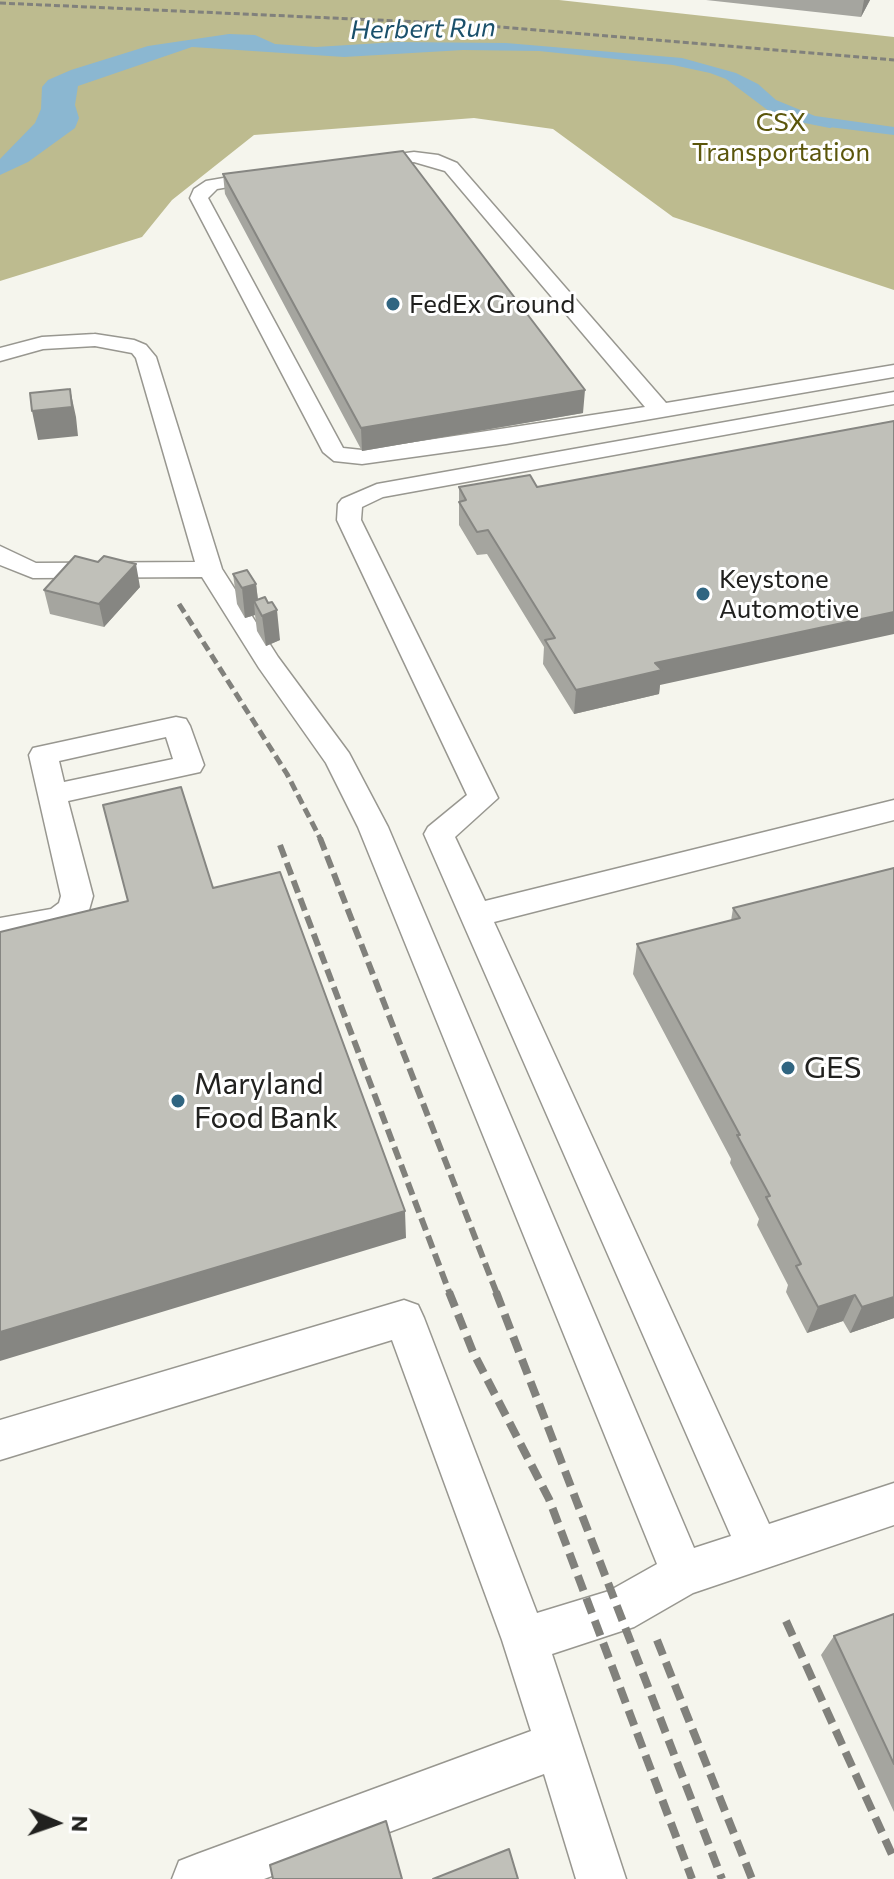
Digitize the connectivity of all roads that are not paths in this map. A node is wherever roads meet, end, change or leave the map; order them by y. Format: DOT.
graph roads {
  1 [pos="342,166"];
  2 [pos="282,174"];
  3 [pos="0,355"];
  4 [pos="894,371"];
  5 [pos="894,398"];
  6 [pos="660,410"];
  7 [pos="0,553"];
  8 [pos="210,569"];
  9 [pos="52,794"];
  10 [pos="894,810"];
  11 [pos="473,916"];
  12 [pos="0,930"];
  13 [pos="0,1440"];
  14 [pos="894,1504"];
  15 [pos="759,1550"];
  16 [pos="683,1574"];
  17 [pos="525,1640"];
  18 [pos="558,1745"];
  19 [pos="197,1879"];
  20 [pos="601,1879"];
  1 -- 6 [label="street"];
  2 -- 6 [label="street"];
  3 -- 8 [label="street"];
  4 -- 6 [label="street"];
  5 -- 11 [label="street"];
  7 -- 8 [label="street"];
  8 -- 16 [label="street"];
  9 -- 12 [label="street"];
  10 -- 11 [label="street"];
  11 -- 15 [label="street"];
  13 -- 17 [label="street"];
  14 -- 15 [label="street"];
  15 -- 16 [label="street"];
  16 -- 17 [label="street"];
  17 -- 18 [label="street"];
  18 -- 19 [label="street"];
  18 -- 20 [label="street"];
}
